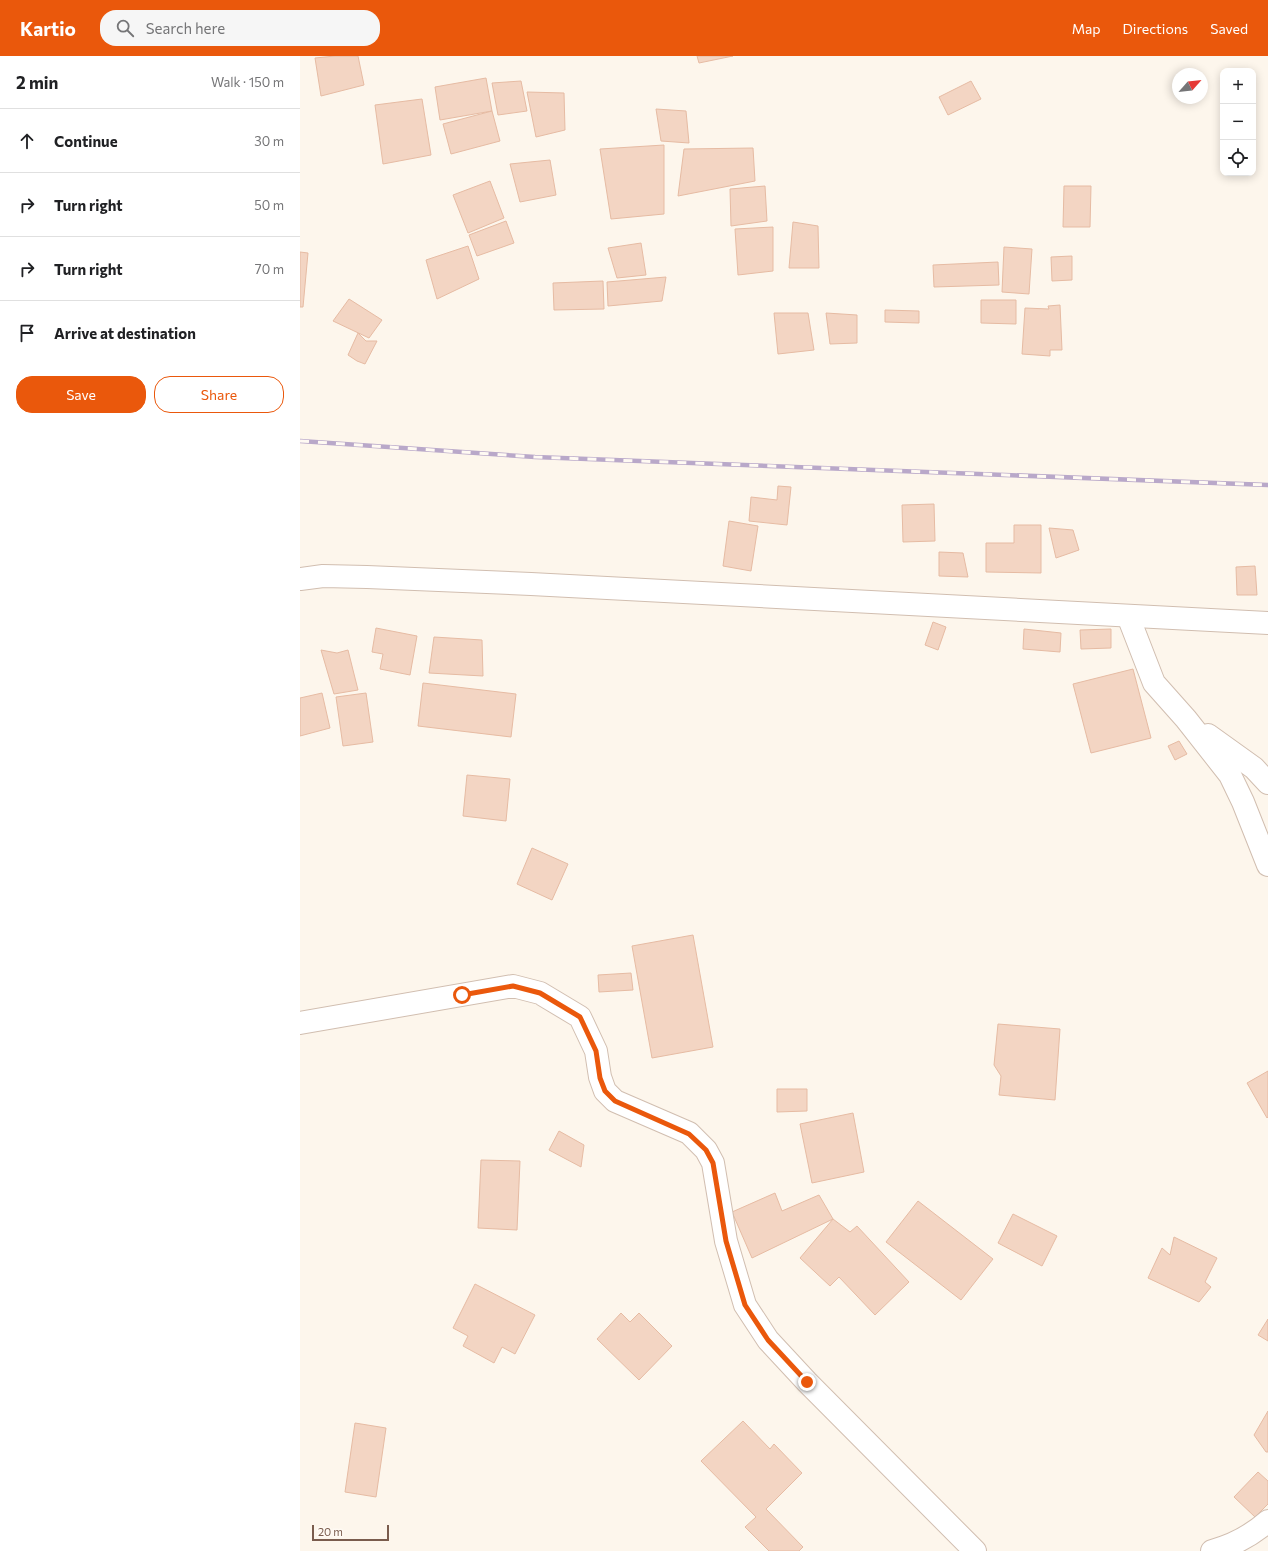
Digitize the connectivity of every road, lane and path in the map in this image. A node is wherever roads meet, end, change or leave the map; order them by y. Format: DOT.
graph roads {
  1 [pos="300,579"];
  2 [pos="1128,616"];
  3 [pos="1268,623"];
  4 [pos="1186,719"];
  5 [pos="1268,783"];
  6 [pos="1268,865"];
  7 [pos="300,1023"];
  8 [pos="1268,1520"];
  9 [pos="976,1551"];
  10 [pos="1212,1551"];
  1 -- 2 [label="street"];
  2 -- 3 [label="street"];
  2 -- 4 [label="street"];
  4 -- 5 [label="street"];
  4 -- 6 [label="street"];
  7 -- 9 [label="street"];
  8 -- 10 [label="street"];
}
